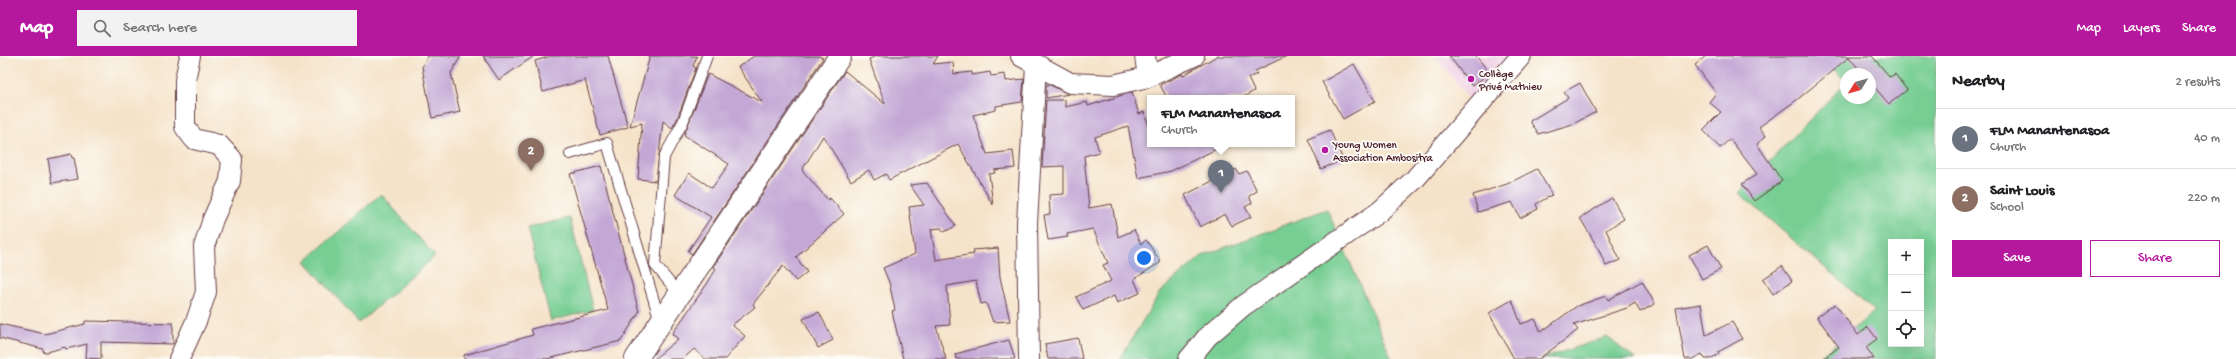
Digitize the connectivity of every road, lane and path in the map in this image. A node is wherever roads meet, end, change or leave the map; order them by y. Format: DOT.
graph roads {
  1 [pos="190,56"];
  2 [pos="707,56"];
  3 [pos="840,56"];
  4 [pos="1145,56"];
  5 [pos="1194,56"];
  6 [pos="1521,56"];
  7 [pos="1029,60"];
  8 [pos="1148,77"];
  9 [pos="570,154"];
  10 [pos="680,295"];
  11 [pos="661,323"];
  12 [pos="179,359"];
  13 [pos="636,359"];
  14 [pos="1029,359"];
  15 [pos="1189,359"];
  1 -- 12 [label="street"];
  2 -- 10 [label="lane"];
  3 -- 10 [label="street"];
  4 -- 8 [label="street"];
  5 -- 8 [label="street"];
  6 -- 15 [label="street"];
  7 -- 8 [label="street"];
  7 -- 14 [label="street"];
  9 -- 11 [label="lane"];
  10 -- 11 [label="street"];
  11 -- 13 [label="street"];
}
